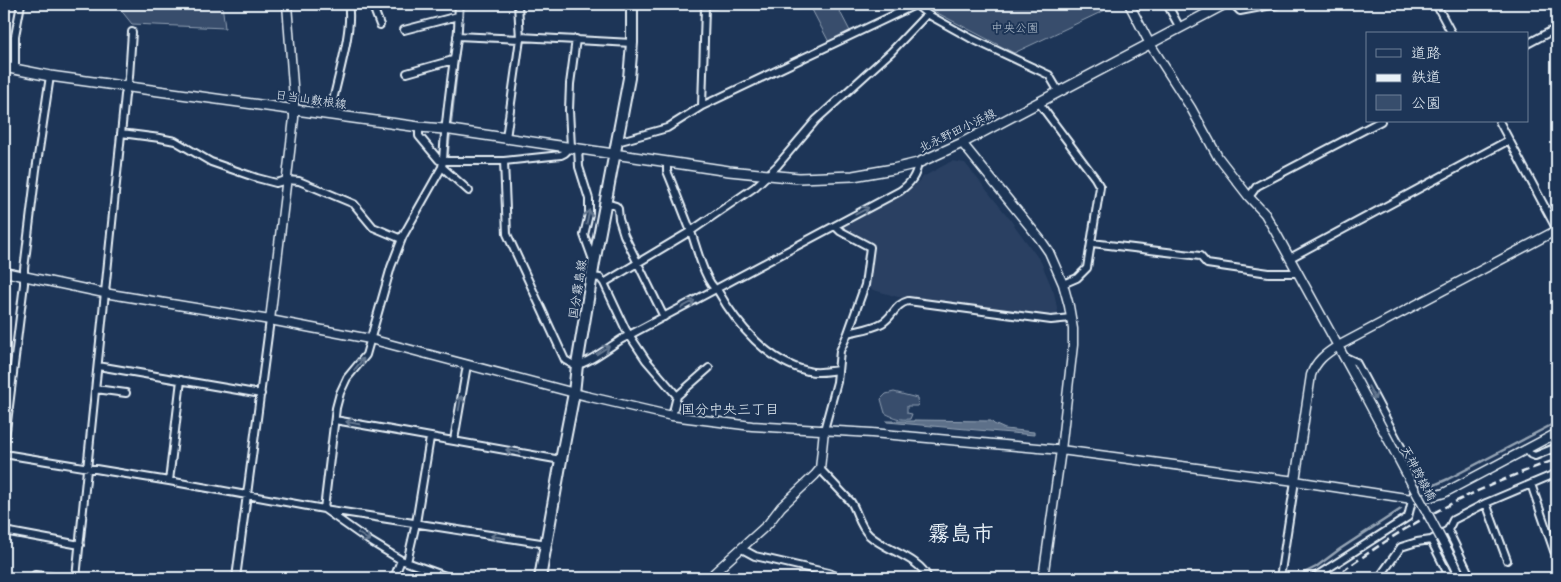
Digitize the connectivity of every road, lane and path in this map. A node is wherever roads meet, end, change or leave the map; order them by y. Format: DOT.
graph roads {
  1 [pos="21,4"];
  2 [pos="287,4"];
  3 [pos="348,4"];
  4 [pos="372,4"];
  5 [pos="459,4"];
  6 [pos="518,4"];
  7 [pos="632,4"];
  8 [pos="715,4"];
  9 [pos="915,4"];
  10 [pos="1129,4"];
  11 [pos="1167,4"];
  12 [pos="1225,4"];
  13 [pos="1233,4"];
  14 [pos="1278,4"];
  15 [pos="1436,4"];
  16 [pos="927,14"];
  17 [pos="458,16"];
  18 [pos="380,24"];
  19 [pos="1180,28"];
  20 [pos="1557,28"];
  21 [pos="404,30"];
  22 [pos="132,32"];
  23 [pos="1451,32"];
  24 [pos="461,36"];
  25 [pos="520,38"];
  26 [pos="576,39"];
  27 [pos="632,43"];
  28 [pos="1528,43"];
  29 [pos="1150,44"];
  30 [pos="453,60"];
  31 [pos="4,67"];
  32 [pos="15,69"];
  33 [pos="407,73"];
  34 [pos="50,76"];
  35 [pos="127,86"];
  36 [pos="1059,92"];
  37 [pos="1039,102"];
  38 [pos="702,106"];
  39 [pos="294,109"];
  40 [pos="330,115"];
  41 [pos="1378,122"];
  42 [pos="1500,122"];
  43 [pos="419,127"];
  44 [pos="448,129"];
  45 [pos="121,133"];
  46 [pos="506,138"];
  47 [pos="1509,140"];
  48 [pos="617,142"];
  49 [pos="962,144"];
  50 [pos="574,147"];
  51 [pos="615,154"];
  52 [pos="504,160"];
  53 [pos="667,161"];
  54 [pos="445,162"];
  55 [pos="918,163"];
  56 [pos="768,176"];
  57 [pos="287,180"];
  58 [pos="469,191"];
  59 [pos="1249,196"];
  60 [pos="606,203"];
  61 [pos="835,226"];
  62 [pos="1557,230"];
  63 [pos="691,232"];
  64 [pos="403,236"];
  65 [pos="1092,242"];
  66 [pos="1290,258"];
  67 [pos="594,263"];
  68 [pos="637,264"];
  69 [pos="4,272"];
  70 [pos="1298,273"];
  71 [pos="24,277"];
  72 [pos="593,277"];
  73 [pos="604,283"];
  74 [pos="1063,284"];
  75 [pos="715,289"];
  76 [pos="104,293"];
  77 [pos="664,317"];
  78 [pos="1071,318"];
  79 [pos="270,320"];
  80 [pos="848,332"];
  81 [pos="630,335"];
  82 [pos="370,339"];
  83 [pos="1338,346"];
  84 [pos="1343,356"];
  85 [pos="467,365"];
  86 [pos="577,365"];
  87 [pos="98,366"];
  88 [pos="709,368"];
  89 [pos="838,370"];
  90 [pos="182,380"];
  91 [pos="96,388"];
  92 [pos="126,393"];
  93 [pos="574,393"];
  94 [pos="261,394"];
  95 [pos="677,396"];
  96 [pos="672,416"];
  97 [pos="335,420"];
  98 [pos="824,430"];
  99 [pos="1557,433"];
  100 [pos="430,438"];
  101 [pos="454,440"];
  102 [pos="4,447"];
  103 [pos="1557,447"];
  104 [pos="1061,450"];
  105 [pos="1527,450"];
  106 [pos="4,454"];
  107 [pos="560,460"];
  108 [pos="87,468"];
  109 [pos="820,469"];
  110 [pos="1557,473"];
  111 [pos="169,481"];
  112 [pos="1295,481"];
  113 [pos="1531,484"];
  114 [pos="248,494"];
  115 [pos="1412,499"];
  116 [pos="1486,502"];
  117 [pos="324,509"];
  118 [pos="416,523"];
  119 [pos="1448,530"];
  120 [pos="4,531"];
  121 [pos="1431,540"];
  122 [pos="547,544"];
  123 [pos="80,545"];
  124 [pos="742,549"];
  125 [pos="1554,551"];
  126 [pos="1507,560"];
  127 [pos="404,561"];
  128 [pos="36,575"];
  129 [pos="444,576"];
  130 [pos="713,576"];
  131 [pos="64,578"];
  132 [pos="76,578"];
  133 [pos="236,578"];
  134 [pos="394,578"];
  135 [pos="451,578"];
  136 [pos="540,578"];
  137 [pos="841,578"];
  138 [pos="928,578"];
  139 [pos="1043,578"];
  140 [pos="1280,578"];
  141 [pos="1313,578"];
  142 [pos="1379,578"];
  143 [pos="1450,578"];
  144 [pos="1461,578"];
  145 [pos="1471,578"];
  1 -- 32 [label="street"];
  2 -- 39 [label="street"];
  3 -- 40 [label="street"];
  4 -- 18 [label="street"];
  5 -- 17 [label="street"];
  6 -- 25 [label="street"];
  7 -- 27 [label="main road, 国分霧島線"];
  8 -- 38 [label="street"];
  9 -- 16 [label="street"];
  9 -- 38 [label="street"];
  10 -- 29 [label="street, 天神跨線橋"];
  11 -- 19 [label="street"];
  12 -- 19 [label="main road, 北永野田小浜線"];
  13 -- 14 [label="street"];
  15 -- 23 [label="street"];
  16 -- 36 [label="street"];
  16 -- 56 [label="street"];
  17 -- 21 [label="street"];
  17 -- 24 [label="street"];
  19 -- 29 [label="main road, 北永野田小浜線"];
  20 -- 28 [label="street"];
  22 -- 35 [label="street"];
  24 -- 25 [label="street"];
  24 -- 30 [label="street"];
  25 -- 26 [label="street"];
  25 -- 46 [label="street"];
  26 -- 27 [label="street"];
  26 -- 50 [label="street"];
  27 -- 48 [label="main road, 国分霧島線"];
  29 -- 36 [label="main road, 北永野田小浜線"];
  29 -- 59 [label="street, 天神跨線橋"];
  30 -- 33 [label="street"];
  30 -- 44 [label="street"];
  31 -- 32 [label="main road, 日当山敷根線"];
  32 -- 34 [label="main road, 日当山敷根線"];
  34 -- 35 [label="main road, 日当山敷根線"];
  34 -- 71 [label="street"];
  35 -- 39 [label="main road, 日当山敷根線"];
  35 -- 45 [label="street"];
  36 -- 37 [label="main road, 北永野田小浜線"];
  37 -- 49 [label="main road, 北永野田小浜線"];
  37 -- 65 [label="street"];
  38 -- 48 [label="street"];
  39 -- 40 [label="main road, 日当山敷根線"];
  39 -- 57 [label="street"];
  40 -- 43 [label="main road, 日当山敷根線"];
  41 -- 59 [label="street"];
  42 -- 47 [label="street"];
  43 -- 44 [label="main road, 日当山敷根線"];
  43 -- 54 [label="street"];
  44 -- 46 [label="main road, 日当山敷根線"];
  44 -- 54 [label="street"];
  45 -- 57 [label="street"];
  45 -- 76 [label="street"];
  46 -- 50 [label="main road, 日当山敷根線"];
  47 -- 62 [label="street"];
  47 -- 66 [label="street"];
  48 -- 51 [label="main road, 国分霧島線"];
  49 -- 55 [label="main road, 北永野田小浜線"];
  49 -- 74 [label="street"];
  50 -- 51 [label="main road, 日当山敷根線"];
  50 -- 52 [label="street"];
  67 -- 50 [label="street, one-way"];
  51 -- 53 [label="main road, 北永野田小浜線"];
  51 -- 60 [label="main road, 国分霧島線"];
  52 -- 54 [label="street"];
  52 -- 86 [label="street"];
  53 -- 56 [label="main road, 北永野田小浜線"];
  53 -- 63 [label="street"];
  54 -- 58 [label="street"];
  54 -- 64 [label="street"];
  55 -- 56 [label="main road, 北永野田小浜線"];
  61 -- 55 [label="street, one-way"];
  56 -- 63 [label="street"];
  57 -- 64 [label="street"];
  57 -- 79 [label="street"];
  59 -- 66 [label="street, 天神跨線橋"];
  60 -- 67 [label="main road, 国分霧島線"];
  60 -- 68 [label="street"];
  61 -- 75 [label="street"];
  61 -- 80 [label="street"];
  62 -- 83 [label="street"];
  63 -- 68 [label="street"];
  63 -- 75 [label="street"];
  64 -- 82 [label="street"];
  65 -- 70 [label="street"];
  65 -- 74 [label="street"];
  66 -- 70 [label="street, 天神跨線橋"];
  67 -- 72 [label="main road, 国分霧島線"];
  68 -- 73 [label="street"];
  68 -- 77 [label="street"];
  69 -- 71 [label="street"];
  70 -- 83 [label="street, 天神跨線橋"];
  71 -- 76 [label="street"];
  71 -- 102 [label="street"];
  72 -- 73 [label="street"];
  72 -- 86 [label="main road, 国分霧島線"];
  73 -- 81 [label="street"];
  74 -- 78 [label="street"];
  77 -- 75 [label="street, one-way"];
  75 -- 89 [label="street"];
  76 -- 79 [label="street"];
  76 -- 87 [label="street"];
  77 -- 81 [label="street"];
  78 -- 80 [label="street"];
  78 -- 104 [label="street"];
  79 -- 82 [label="street"];
  79 -- 94 [label="street"];
  80 -- 89 [label="street"];
  86 -- 81 [label="street, one-way"];
  81 -- 95 [label="street"];
  82 -- 85 [label="street"];
  97 -- 82 [label="street, one-way"];
  83 -- 84 [label="street, 天神跨線橋"];
  83 -- 112 [label="street"];
  84 -- 115 [label="street, one-way"];
  84 -- 144 [label="street, 天神跨線橋, bridge"];
  85 -- 93 [label="street"];
  101 -- 85 [label="street, one-way"];
  86 -- 93 [label="main road, 国分霧島線"];
  87 -- 90 [label="street"];
  87 -- 91 [label="street"];
  88 -- 95 [label="street"];
  89 -- 98 [label="street"];
  90 -- 94 [label="street"];
  90 -- 111 [label="street"];
  91 -- 92 [label="street"];
  91 -- 108 [label="street"];
  93 -- 96 [label="street"];
  93 -- 107 [label="main road, 国分霧島線"];
  94 -- 114 [label="street"];
  95 -- 96 [label="street"];
  96 -- 98 [label="street"];
  100 -- 97 [label="street, one-way"];
  97 -- 117 [label="street"];
  98 -- 104 [label="street"];
  98 -- 109 [label="street"];
  99 -- 105 [label="street"];
  100 -- 101 [label="street"];
  100 -- 118 [label="street"];
  107 -- 101 [label="street, one-way"];
  103 -- 105 [label="street"];
  104 -- 112 [label="street"];
  104 -- 139 [label="street"];
  105 -- 115 [label="street"];
  106 -- 108 [label="street"];
  107 -- 122 [label="main road, 国分霧島線"];
  108 -- 111 [label="street"];
  108 -- 123 [label="street"];
  109 -- 124 [label="street"];
  109 -- 138 [label="street"];
  110 -- 113 [label="street"];
  111 -- 114 [label="street"];
  112 -- 115 [label="street"];
  112 -- 140 [label="street"];
  113 -- 116 [label="street"];
  113 -- 125 [label="street"];
  114 -- 117 [label="street"];
  114 -- 133 [label="street"];
  115 -- 141 [label="street"];
  116 -- 119 [label="street"];
  116 -- 126 [label="street"];
  117 -- 118 [label="street"];
  117 -- 127 [label="street, one-way"];
  122 -- 118 [label="street, one-way"];
  118 -- 127 [label="street"];
  119 -- 121 [label="street"];
  119 -- 145 [label="street"];
  120 -- 123 [label="street"];
  121 -- 142 [label="street"];
  121 -- 143 [label="street"];
  122 -- 136 [label="main road, 国分霧島線"];
  123 -- 132 [label="street"];
  124 -- 130 [label="street"];
  124 -- 137 [label="street"];
  127 -- 129 [label="street"];
  127 -- 134 [label="street"];
  128 -- 131 [label="street"];
  129 -- 135 [label="street"];
}
